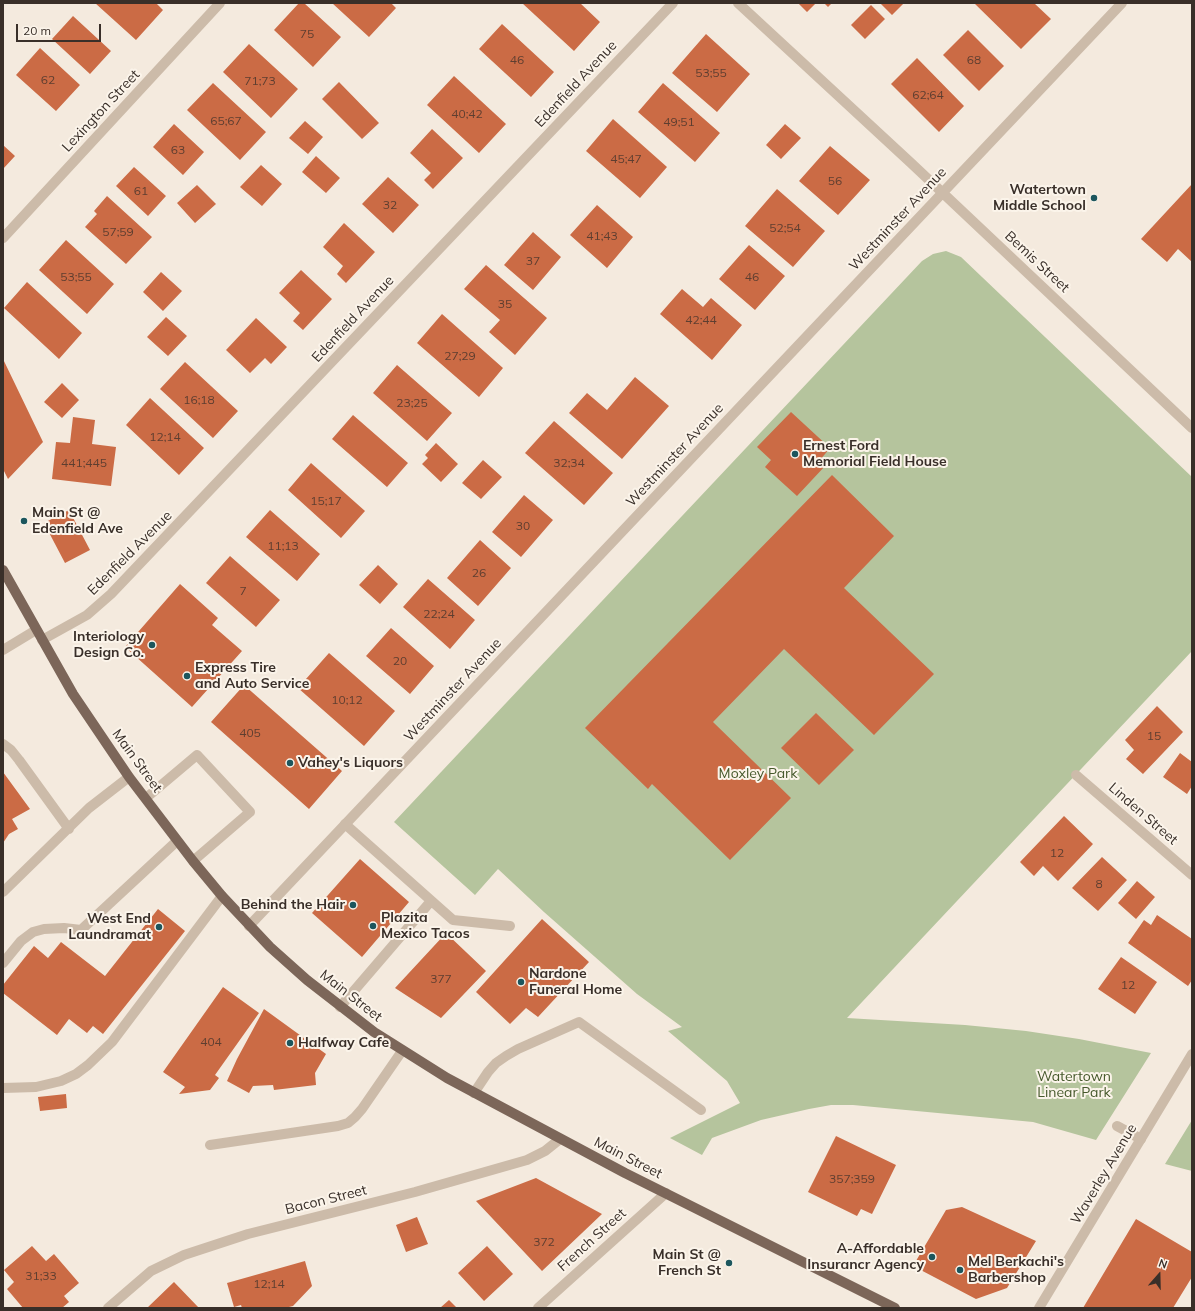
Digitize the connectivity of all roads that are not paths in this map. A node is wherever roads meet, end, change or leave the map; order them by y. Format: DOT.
graph roads {
  1 [pos="220,3"];
  2 [pos="673,3"];
  3 [pos="738,3"];
  4 [pos="1122,3"];
  5 [pos="942,193"];
  6 [pos="3,238"];
  7 [pos="1192,428"];
  8 [pos="3,570"];
  9 [pos="36,630"];
  10 [pos="42,640"];
  11 [pos="3,650"];
  12 [pos="3,744"];
  13 [pos="1076,775"];
  14 [pos="130,777"];
  15 [pos="146,798"];
  16 [pos="345,824"];
  17 [pos="68,829"];
  18 [pos="177,841"];
  19 [pos="193,861"];
  20 [pos="1192,875"];
  21 [pos="3,892"];
  22 [pos="222,896"];
  23 [pos="431,901"];
  24 [pos="250,926"];
  25 [pos="510,926"];
  26 [pos="3,963"];
  27 [pos="340,1007"];
  28 [pos="402,1050"];
  29 [pos="1192,1054"];
  30 [pos="3,1088"];
  31 [pos="474,1093"];
  32 [pos="701,1110"];
  33 [pos="1117,1126"];
  34 [pos="560,1139"];
  35 [pos="1141,1139"];
  36 [pos="210,1145"];
  37 [pos="666,1193"];
  38 [pos="108,1308"];
  39 [pos="538,1308"];
  40 [pos="895,1308"];
  41 [pos="1039,1308"];
  1 -- 6 [label="street, Lexington Street"];
  2 -- 10 [label="street, Edenfield Avenue"];
  3 -- 5 [label="street, Bemis Street"];
  4 -- 5 [label="street, Westminster Avenue"];
  5 -- 7 [label="street, Bemis Street"];
  5 -- 16 [label="street, Westminster Avenue"];
  8 -- 9 [label="main road, Main Street"];
  9 -- 10 [label="main road, Main Street"];
  9 -- 11 [label="street"];
  10 -- 14 [label="main road, Main Street"];
  12 -- 17 [label="street"];
  13 -- 20 [label="street, Linden Street"];
  14 -- 15 [label="main road, Main Street"];
  14 -- 17 [label="street"];
  15 -- 18 [label="main road, Main Street"];
  15 -- 19 [label="street"];
  16 -- 23 [label="street"];
  16 -- 24 [label="street, Westminster Avenue"];
  17 -- 21 [label="street"];
  18 -- 19 [label="main road, Main Street"];
  18 -- 26 [label="street"];
  19 -- 22 [label="main road, Main Street"];
  22 -- 24 [label="main road, Main Street"];
  22 -- 30 [label="street"];
  23 -- 25 [label="street"];
  23 -- 27 [label="street"];
  24 -- 27 [label="main road, Main Street"];
  27 -- 28 [label="main road, Main Street"];
  28 -- 31 [label="main road, Main Street"];
  28 -- 36 [label="street"];
  29 -- 35 [label="street, Waverley Avenue"];
  31 -- 32 [label="street"];
  31 -- 34 [label="main road, Main Street"];
  33 -- 35 [label="street"];
  34 -- 37 [label="main road, Main Street"];
  34 -- 38 [label="street, Bacon Street"];
  35 -- 41 [label="street, Waverley Avenue"];
  37 -- 39 [label="street, French Street"];
  37 -- 40 [label="main road, Main Street"];
}
